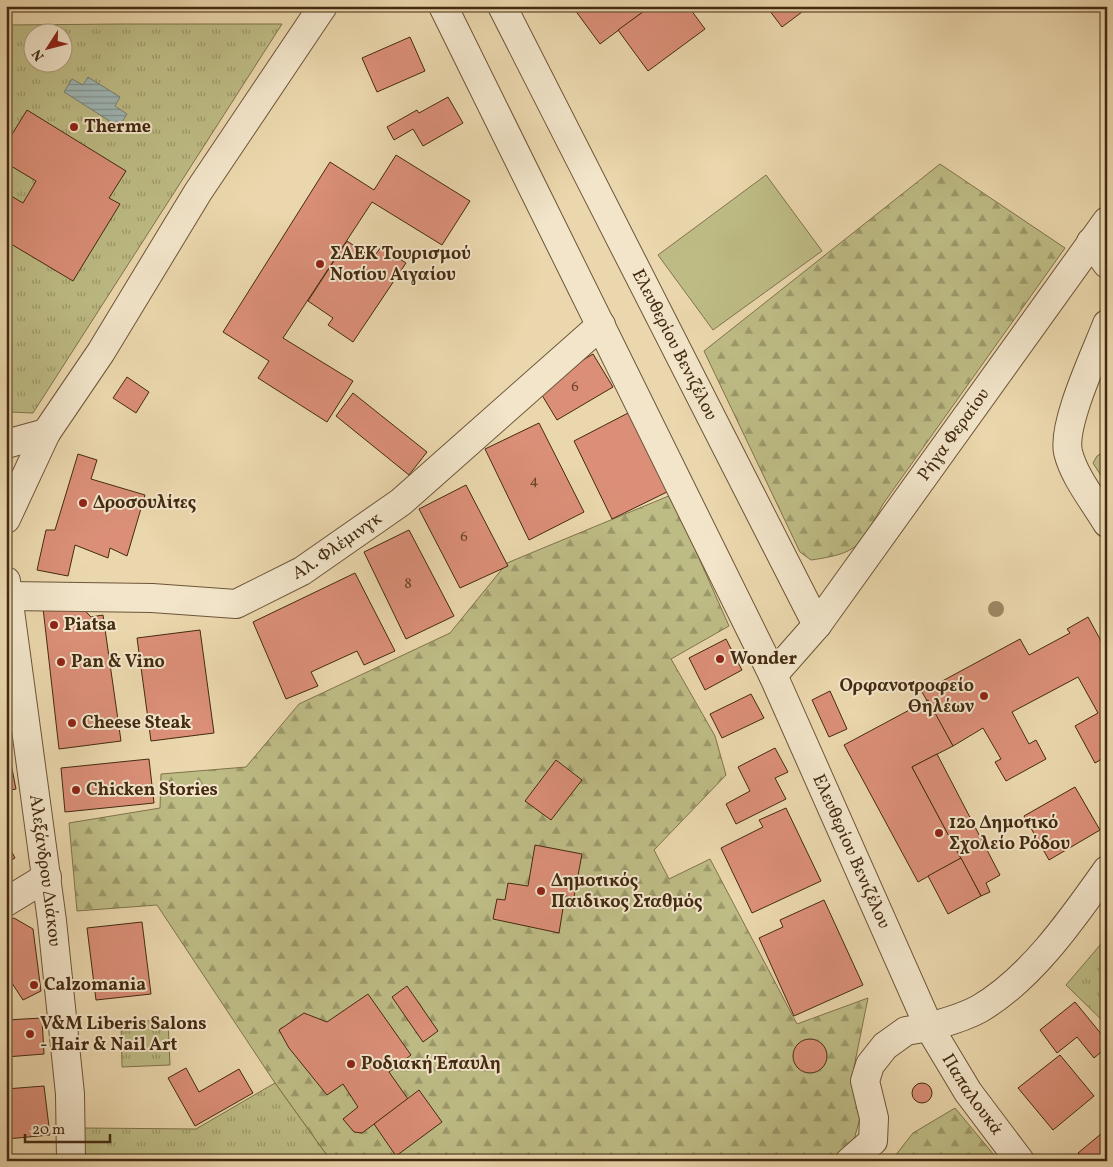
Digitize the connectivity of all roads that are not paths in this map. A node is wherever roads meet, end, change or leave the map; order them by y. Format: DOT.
graph roads {
  1 [pos="323,6"];
  2 [pos="444,6"];
  3 [pos="502,6"];
  4 [pos="1099,231"];
  5 [pos="1107,264"];
  6 [pos="1107,324"];
  7 [pos="600,325"];
  8 [pos="46,433"];
  9 [pos="6,444"];
  10 [pos="6,519"];
  11 [pos="1107,523"];
  12 [pos="8,589"];
  13 [pos="816,625"];
  14 [pos="773,675"];
  15 [pos="1107,870"];
  16 [pos="47,877"];
  17 [pos="6,902"];
  18 [pos="929,1026"];
  19 [pos="71,1161"];
  20 [pos="850,1161"];
  21 [pos="1020,1161"];
  1 -- 8 [label="street"];
  2 -- 7 [label="street, Ελευθερίου Βενιζέλου"];
  3 -- 13 [label="street, Ελευθερίου Βενιζέλου"];
  4 -- 5 [label="street, Ρήγα Φεραίου"];
  4 -- 13 [label="street, Ρήγα Φεραίου"];
  6 -- 11 [label="street"];
  7 -- 12 [label="street, Αλ. Φλέμινγκ"];
  7 -- 14 [label="street, Ελευθερίου Βενιζέλου"];
  8 -- 9 [label="street"];
  8 -- 10 [label="street"];
  12 -- 16 [label="street, Αλεξάνδρου Διάκου"];
  13 -- 14 [label="street"];
  14 -- 18 [label="street, Ελευθερίου Βενιζέλου"];
  15 -- 18 [label="street"];
  16 -- 17 [label="street"];
  16 -- 19 [label="street, Αλεξάνδρου Διάκου"];
  18 -- 20 [label="street"];
  18 -- 21 [label="street, Παπαλουκά"];
}
